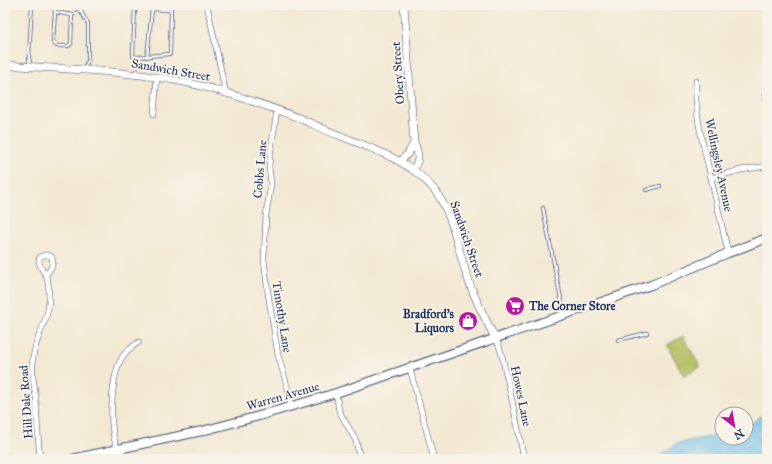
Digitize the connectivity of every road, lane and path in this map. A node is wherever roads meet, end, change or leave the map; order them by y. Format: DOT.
graph roads {
  1 [pos="32,5"];
  2 [pos="54,5"];
  3 [pos="77,5"];
  4 [pos="135,5"];
  5 [pos="171,5"];
  6 [pos="207,5"];
  7 [pos="404,5"];
  8 [pos="171,10"];
  9 [pos="80,11"];
  10 [pos="55,12"];
  11 [pos="72,15"];
  12 [pos="147,56"];
  13 [pos="137,57"];
  14 [pos="5,65"];
  15 [pos="30,66"];
  16 [pos="83,70"];
  17 [pos="136,74"];
  18 [pos="157,78"];
  19 [pos="696,82"];
  20 [pos="767,87"];
  21 [pos="226,94"];
  22 [pos="277,110"];
  23 [pos="154,114"];
  24 [pos="767,115"];
  25 [pos="413,139"];
  26 [pos="400,162"];
  27 [pos="767,166"];
  28 [pos="413,170"];
  29 [pos="711,178"];
  30 [pos="660,186"];
  31 [pos="646,190"];
  32 [pos="543,208"];
  33 [pos="265,230"];
  34 [pos="767,238"];
  35 [pos="728,253"];
  36 [pos="46,275"];
  37 [pos="564,314"];
  38 [pos="647,333"];
  39 [pos="495,338"];
  40 [pos="618,340"];
  41 [pos="139,342"];
  42 [pos="410,369"];
  43 [pos="336,393"];
  44 [pos="291,407"];
  45 [pos="118,449"];
  46 [pos="40,459"];
  47 [pos="72,459"];
  48 [pos="122,459"];
  49 [pos="360,459"];
  50 [pos="434,459"];
  51 [pos="524,459"];
  1 -- 15 [label="lane"];
  2 -- 10 [label="lane"];
  3 -- 9 [label="lane"];
  4 -- 13 [label="lane"];
  5 -- 8 [label="lane"];
  6 -- 21 [label="street"];
  7 -- 25 [label="street, Obery Street"];
  8 -- 12 [label="lane"];
  8 -- 12 [label="lane"];
  9 -- 11 [label="lane"];
  9 -- 16 [label="lane"];
  10 -- 11 [label="lane"];
  10 -- 11 [label="lane"];
  12 -- 13 [label="lane"];
  13 -- 17 [label="lane"];
  14 -- 15 [label="street, Sandwich Street"];
  15 -- 16 [label="street, Sandwich Street"];
  16 -- 17 [label="street, Sandwich Street"];
  17 -- 18 [label="street, Sandwich Street"];
  18 -- 21 [label="street, Sandwich Street"];
  18 -- 23 [label="street"];
  19 -- 29 [label="street, Wellingsley Avenue"];
  20 -- 24 [label="street"];
  21 -- 22 [label="street, Sandwich Street"];
  22 -- 26 [label="street, Sandwich Street"];
  22 -- 33 [label="street, Cobbs Lane"];
  25 -- 26 [label="street, Obery Street"];
  25 -- 28 [label="street, Obery Street"];
  26 -- 28 [label="street, Sandwich Street"];
  27 -- 29 [label="street"];
  28 -- 39 [label="street, Sandwich Street"];
  29 -- 35 [label="street, Wellingsley Avenue"];
  30 -- 31 [label="lane"];
  32 -- 37 [label="lane"];
  33 -- 44 [label="street, Timothy Lane"];
  34 -- 35 [label="main road"];
  35 -- 37 [label="main road"];
  36 -- 46 [label="street, Hill Dale Road"];
  37 -- 39 [label="main road"];
  38 -- 40 [label="lane"];
  39 -- 42 [label="main road, Warren Avenue"];
  39 -- 51 [label="street, Howes Lane"];
  41 -- 45 [label="street"];
  42 -- 43 [label="main road, Warren Avenue"];
  42 -- 50 [label="street"];
  43 -- 44 [label="main road, Warren Avenue"];
  43 -- 49 [label="street"];
  44 -- 45 [label="main road, Warren Avenue"];
  45 -- 47 [label="main road, Warren Avenue"];
  45 -- 48 [label="street"];
}
